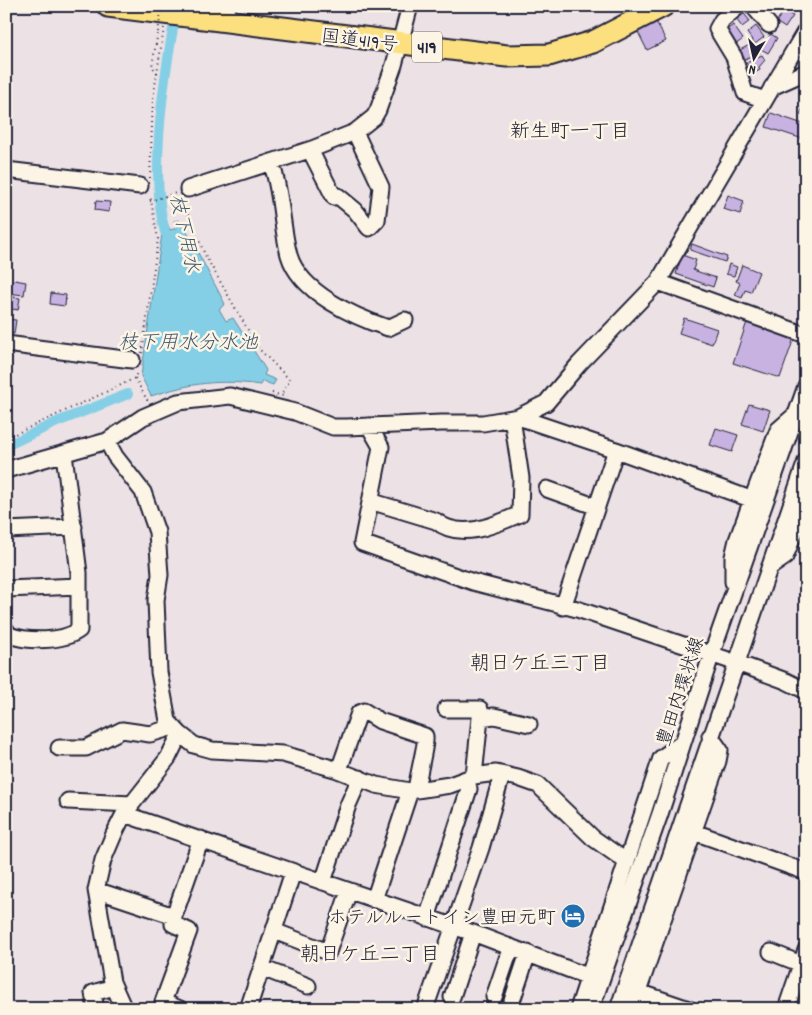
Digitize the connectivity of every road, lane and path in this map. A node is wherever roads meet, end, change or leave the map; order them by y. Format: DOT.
graph roads {
  1 [pos="108,6"];
  2 [pos="410,6"];
  3 [pos="663,6"];
  4 [pos="739,6"];
  5 [pos="754,6"];
  6 [pos="225,14"];
  7 [pos="170,15"];
  8 [pos="769,25"];
  9 [pos="806,30"];
  10 [pos="401,44"];
  11 [pos="806,72"];
  12 [pos="157,73"];
  13 [pos="769,93"];
  14 [pos="355,132"];
  15 [pos="310,150"];
  16 [pos="271,162"];
  17 [pos="6,170"];
  18 [pos="146,184"];
  19 [pos="188,188"];
  20 [pos="169,195"];
  21 [pos="165,196"];
  22 [pos="150,202"];
  23 [pos="658,282"];
  24 [pos="405,320"];
  25 [pos="806,335"];
  26 [pos="6,344"];
  27 [pos="137,361"];
  28 [pos="806,386"];
  29 [pos="281,394"];
  30 [pos="796,415"];
  31 [pos="515,418"];
  32 [pos="369,426"];
  33 [pos="6,435"];
  34 [pos="107,441"];
  35 [pos="616,450"];
  36 [pos="64,454"];
  37 [pos="806,461"];
  38 [pos="6,470"];
  39 [pos="547,489"];
  40 [pos="753,500"];
  41 [pos="370,502"];
  42 [pos="597,507"];
  43 [pos="805,511"];
  44 [pos="74,527"];
  45 [pos="6,530"];
  46 [pos="769,568"];
  47 [pos="79,586"];
  48 [pos="6,589"];
  49 [pos="733,592"];
  50 [pos="564,607"];
  51 [pos="6,630"];
  52 [pos="711,656"];
  53 [pos="736,663"];
  54 [pos="806,691"];
  55 [pos="446,709"];
  56 [pos="480,710"];
  57 [pos="529,724"];
  58 [pos="176,731"];
  59 [pos="710,736"];
  60 [pos="682,743"];
  61 [pos="59,748"];
  62 [pos="338,770"];
  63 [pos="502,775"];
  64 [pos="360,778"];
  65 [pos="471,778"];
  66 [pos="413,790"];
  67 [pos="68,801"];
  68 [pos="128,809"];
  69 [pos="694,832"];
  70 [pos="201,840"];
  71 [pos="627,862"];
  72 [pos="681,868"];
  73 [pos="293,872"];
  74 [pos="806,872"];
  75 [pos="323,882"];
  76 [pos="659,886"];
  77 [pos="96,890"];
  78 [pos="349,891"];
  79 [pos="374,900"];
  80 [pos="613,904"];
  81 [pos="653,905"];
  82 [pos="174,916"];
  83 [pos="427,918"];
  84 [pos="454,927"];
  85 [pos="620,928"];
  86 [pos="660,930"];
  87 [pos="274,931"];
  88 [pos="473,933"];
  89 [pos="511,948"];
  90 [pos="771,952"];
  91 [pos="528,953"];
  92 [pos="803,957"];
  93 [pos="262,968"];
  94 [pos="589,977"];
  95 [pos="308,986"];
  96 [pos="114,987"];
  97 [pos="639,992"];
  98 [pos="452,997"];
  99 [pos="494,997"];
  100 [pos="512,1001"];
  101 [pos="96,1009"];
  102 [pos="124,1009"];
  103 [pos="180,1009"];
  104 [pos="248,1009"];
  105 [pos="424,1009"];
  106 [pos="578,1009"];
  107 [pos="591,1009"];
  108 [pos="618,1009"];
  109 [pos="632,1009"];
  110 [pos="689,1009"];
  111 [pos="786,1009"];
  1 -- 7 [label="highway, 国道419号 / 419"];
  2 -- 10 [label="street"];
  3 -- 10 [label="highway, 国道419号 / 419"];
  4 -- 13 [label="street"];
  5 -- 8 [label="street"];
  6 -- 7 [label="highway, 国道419号 / 419"];
  6 -- 10 [label="highway, 国道419号 / 419"];
  7 -- 12 [label="path"];
  7 -- 12 [label="path"];
  9 -- 13 [label="street"];
  10 -- 14 [label="street"];
  11 -- 13 [label="street"];
  12 -- 18 [label="path"];
  13 -- 23 [label="street"];
  14 -- 15 [label="street"];
  14 -- 15 [label="street"];
  15 -- 16 [label="street"];
  16 -- 19 [label="street"];
  16 -- 24 [label="street"];
  17 -- 18 [label="street"];
  18 -- 22 [label="path"];
  20 -- 21 [label="path"];
  21 -- 22 [label="path"];
  21 -- 29 [label="path"];
  22 -- 27 [label="path"];
  23 -- 25 [label="street"];
  23 -- 31 [label="street"];
  26 -- 27 [label="street"];
  27 -- 33 [label="path"];
  28 -- 30 [label="street, 豊田内環状線"];
  30 -- 40 [label="street"];
  30 -- 49 [label="street, 豊田内環状線"];
  31 -- 32 [label="street"];
  31 -- 35 [label="street"];
  31 -- 41 [label="street"];
  32 -- 34 [label="street"];
  32 -- 41 [label="street"];
  34 -- 36 [label="street"];
  34 -- 58 [label="street"];
  35 -- 40 [label="street"];
  35 -- 42 [label="street"];
  36 -- 38 [label="street"];
  36 -- 44 [label="street"];
  37 -- 46 [label="street"];
  39 -- 42 [label="street"];
  40 -- 49 [label="street"];
  41 -- 50 [label="street"];
  42 -- 50 [label="street"];
  43 -- 46 [label="street"];
  44 -- 45 [label="street"];
  44 -- 47 [label="street"];
  46 -- 53 [label="street"];
  47 -- 48 [label="street"];
  47 -- 51 [label="street"];
  49 -- 52 [label="street, 豊田内環状線"];
  50 -- 52 [label="street"];
  52 -- 53 [label="street"];
  52 -- 60 [label="street, 豊田内環状線"];
  53 -- 54 [label="street"];
  53 -- 59 [label="street"];
  55 -- 56 [label="street"];
  56 -- 57 [label="street"];
  56 -- 65 [label="street"];
  58 -- 61 [label="street"];
  58 -- 62 [label="street"];
  58 -- 68 [label="street"];
  59 -- 69 [label="street"];
  59 -- 76 [label="street"];
  60 -- 71 [label="street"];
  60 -- 85 [label="street, 豊田内環状線"];
  62 -- 64 [label="street"];
  62 -- 66 [label="street"];
  63 -- 65 [label="street"];
  63 -- 71 [label="street"];
  63 -- 84 [label="street"];
  64 -- 66 [label="street"];
  64 -- 75 [label="street"];
  65 -- 66 [label="street"];
  65 -- 83 [label="street"];
  66 -- 79 [label="street"];
  67 -- 68 [label="street"];
  68 -- 70 [label="street"];
  68 -- 77 [label="street"];
  69 -- 72 [label="street"];
  69 -- 74 [label="street"];
  70 -- 73 [label="street"];
  70 -- 82 [label="street"];
  71 -- 80 [label="street"];
  72 -- 76 [label="street"];
  72 -- 86 [label="street"];
  73 -- 75 [label="street"];
  73 -- 87 [label="street"];
  75 -- 78 [label="street"];
  76 -- 81 [label="street"];
  77 -- 82 [label="street"];
  77 -- 96 [label="street"];
  78 -- 79 [label="street"];
  78 -- 87 [label="street"];
  79 -- 83 [label="street"];
  80 -- 85 [label="street"];
  80 -- 94 [label="street"];
  81 -- 86 [label="street"];
  81 -- 108 [label="street"];
  82 -- 103 [label="street"];
  83 -- 84 [label="street"];
  84 -- 88 [label="street"];
  84 -- 105 [label="street"];
  85 -- 107 [label="street, 豊田内環状線"];
  86 -- 97 [label="street"];
  87 -- 93 [label="street"];
  88 -- 89 [label="street"];
  88 -- 98 [label="street"];
  89 -- 91 [label="street"];
  89 -- 99 [label="street"];
  90 -- 92 [label="street"];
  91 -- 94 [label="street"];
  91 -- 100 [label="street"];
  92 -- 111 [label="street"];
  93 -- 95 [label="street"];
  93 -- 104 [label="street"];
  94 -- 106 [label="street"];
  96 -- 101 [label="street"];
  96 -- 102 [label="street"];
  97 -- 109 [label="street"];
  97 -- 110 [label="street"];
}
